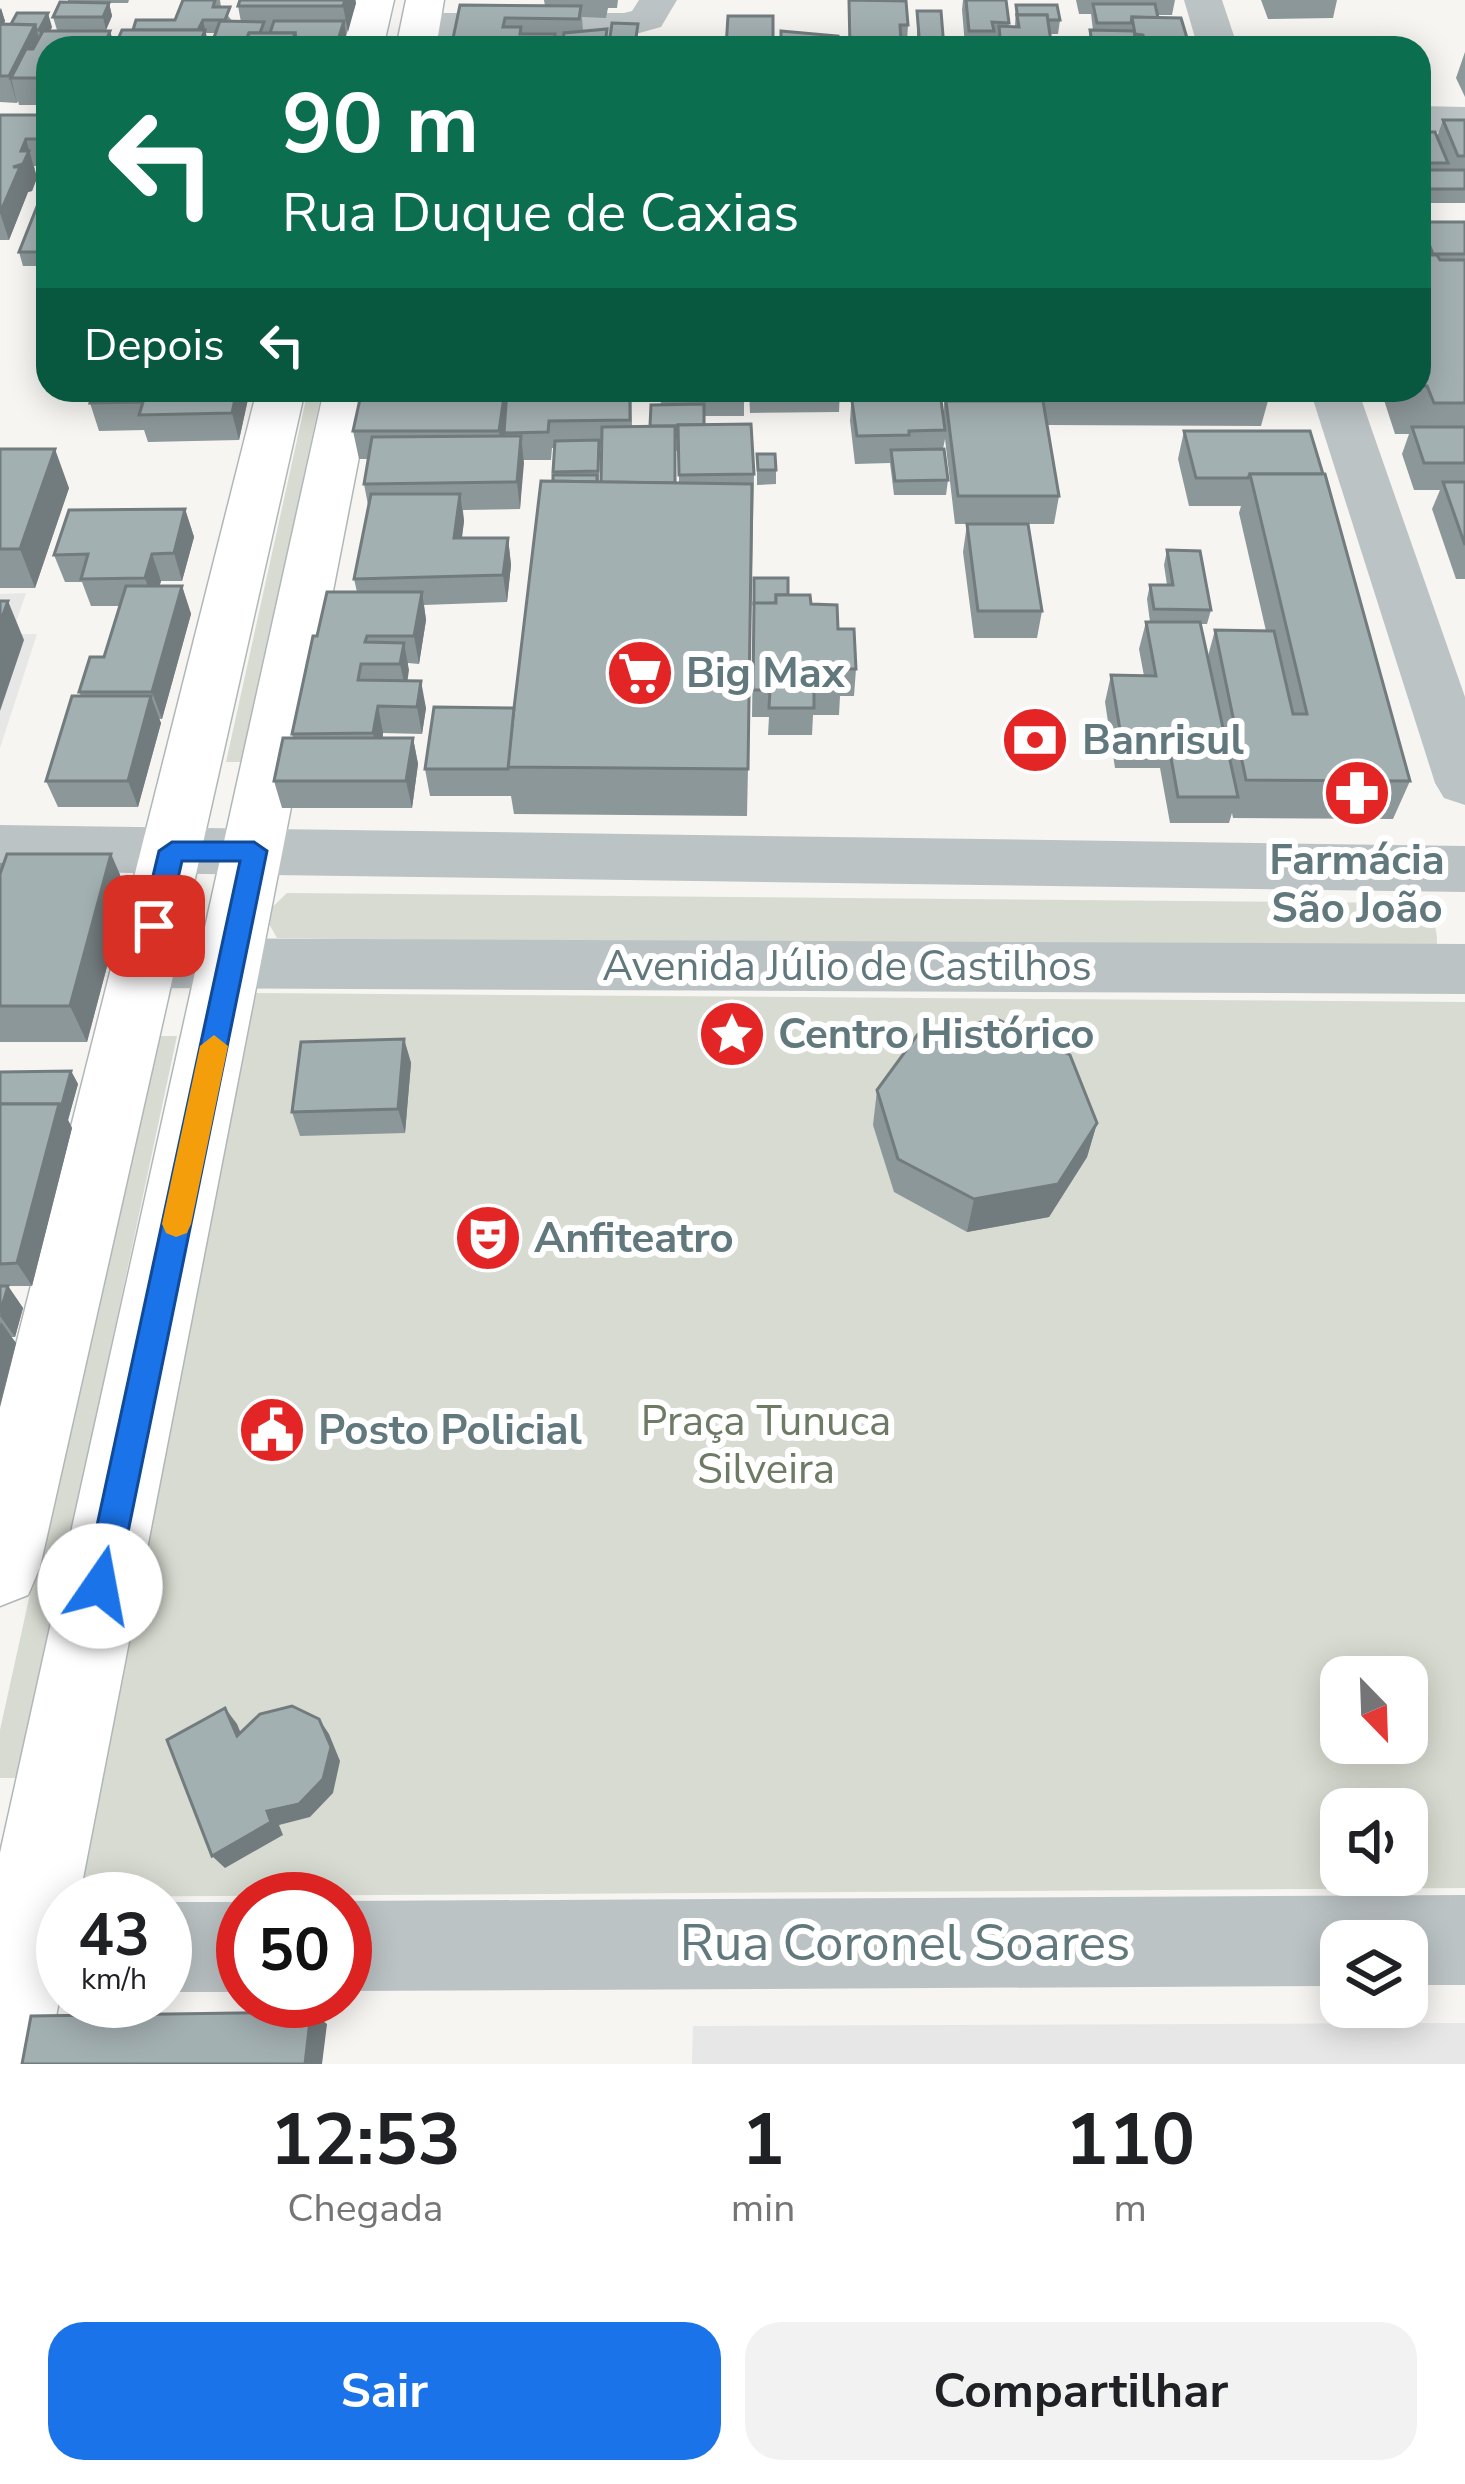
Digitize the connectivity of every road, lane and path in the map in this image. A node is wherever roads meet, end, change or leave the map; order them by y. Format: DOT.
graph roads {
  1 [pos="375,0"];
  2 [pos="658,0"];
  3 [pos="1203,0"];
  4 [pos="420,24"];
  5 [pos="366,36"];
  6 [pos="1214,36"];
  7 [pos="1431,119"];
  8 [pos="1465,119"];
  9 [pos="278,402"];
  10 [pos="346,402"];
  11 [pos="1338,402"];
  12 [pos="1465,783"];
  13 [pos="0,848"];
  14 [pos="172,851"];
  15 [pos="254,851"];
  16 [pos="1462,869"];
  17 [pos="145,963"];
  18 [pos="229,964"];
  19 [pos="1465,969"];
  20 [pos="0,1567"];
  21 [pos="1465,1940"];
  22 [pos="372,1946"];
  23 [pos="29,1948"];
  24 [pos="0,2064"];
  1 -- 5 [label="main road"];
  2 -- 4 [label="street"];
  3 -- 6 [label="street"];
  7 -- 8 [label="street"];
  9 -- 14 [label="main road"];
  10 -- 15 [label="main road"];
  11 -- 12 [label="street"];
  13 -- 14 [label="street"];
  14 -- 15 [label="street"];
  14 -- 17 [label="main road"];
  15 -- 16 [label="street"];
  15 -- 18 [label="main road"];
  17 -- 18 [label="street, Avenida Júlio de Castilhos"];
  17 -- 20 [label="main road"];
  18 -- 19 [label="street, Avenida Júlio de Castilhos"];
  18 -- 23 [label="main road"];
  21 -- 22 [label="street, Rua Coronel Soares"];
  23 -- 24 [label="main road"];
}
